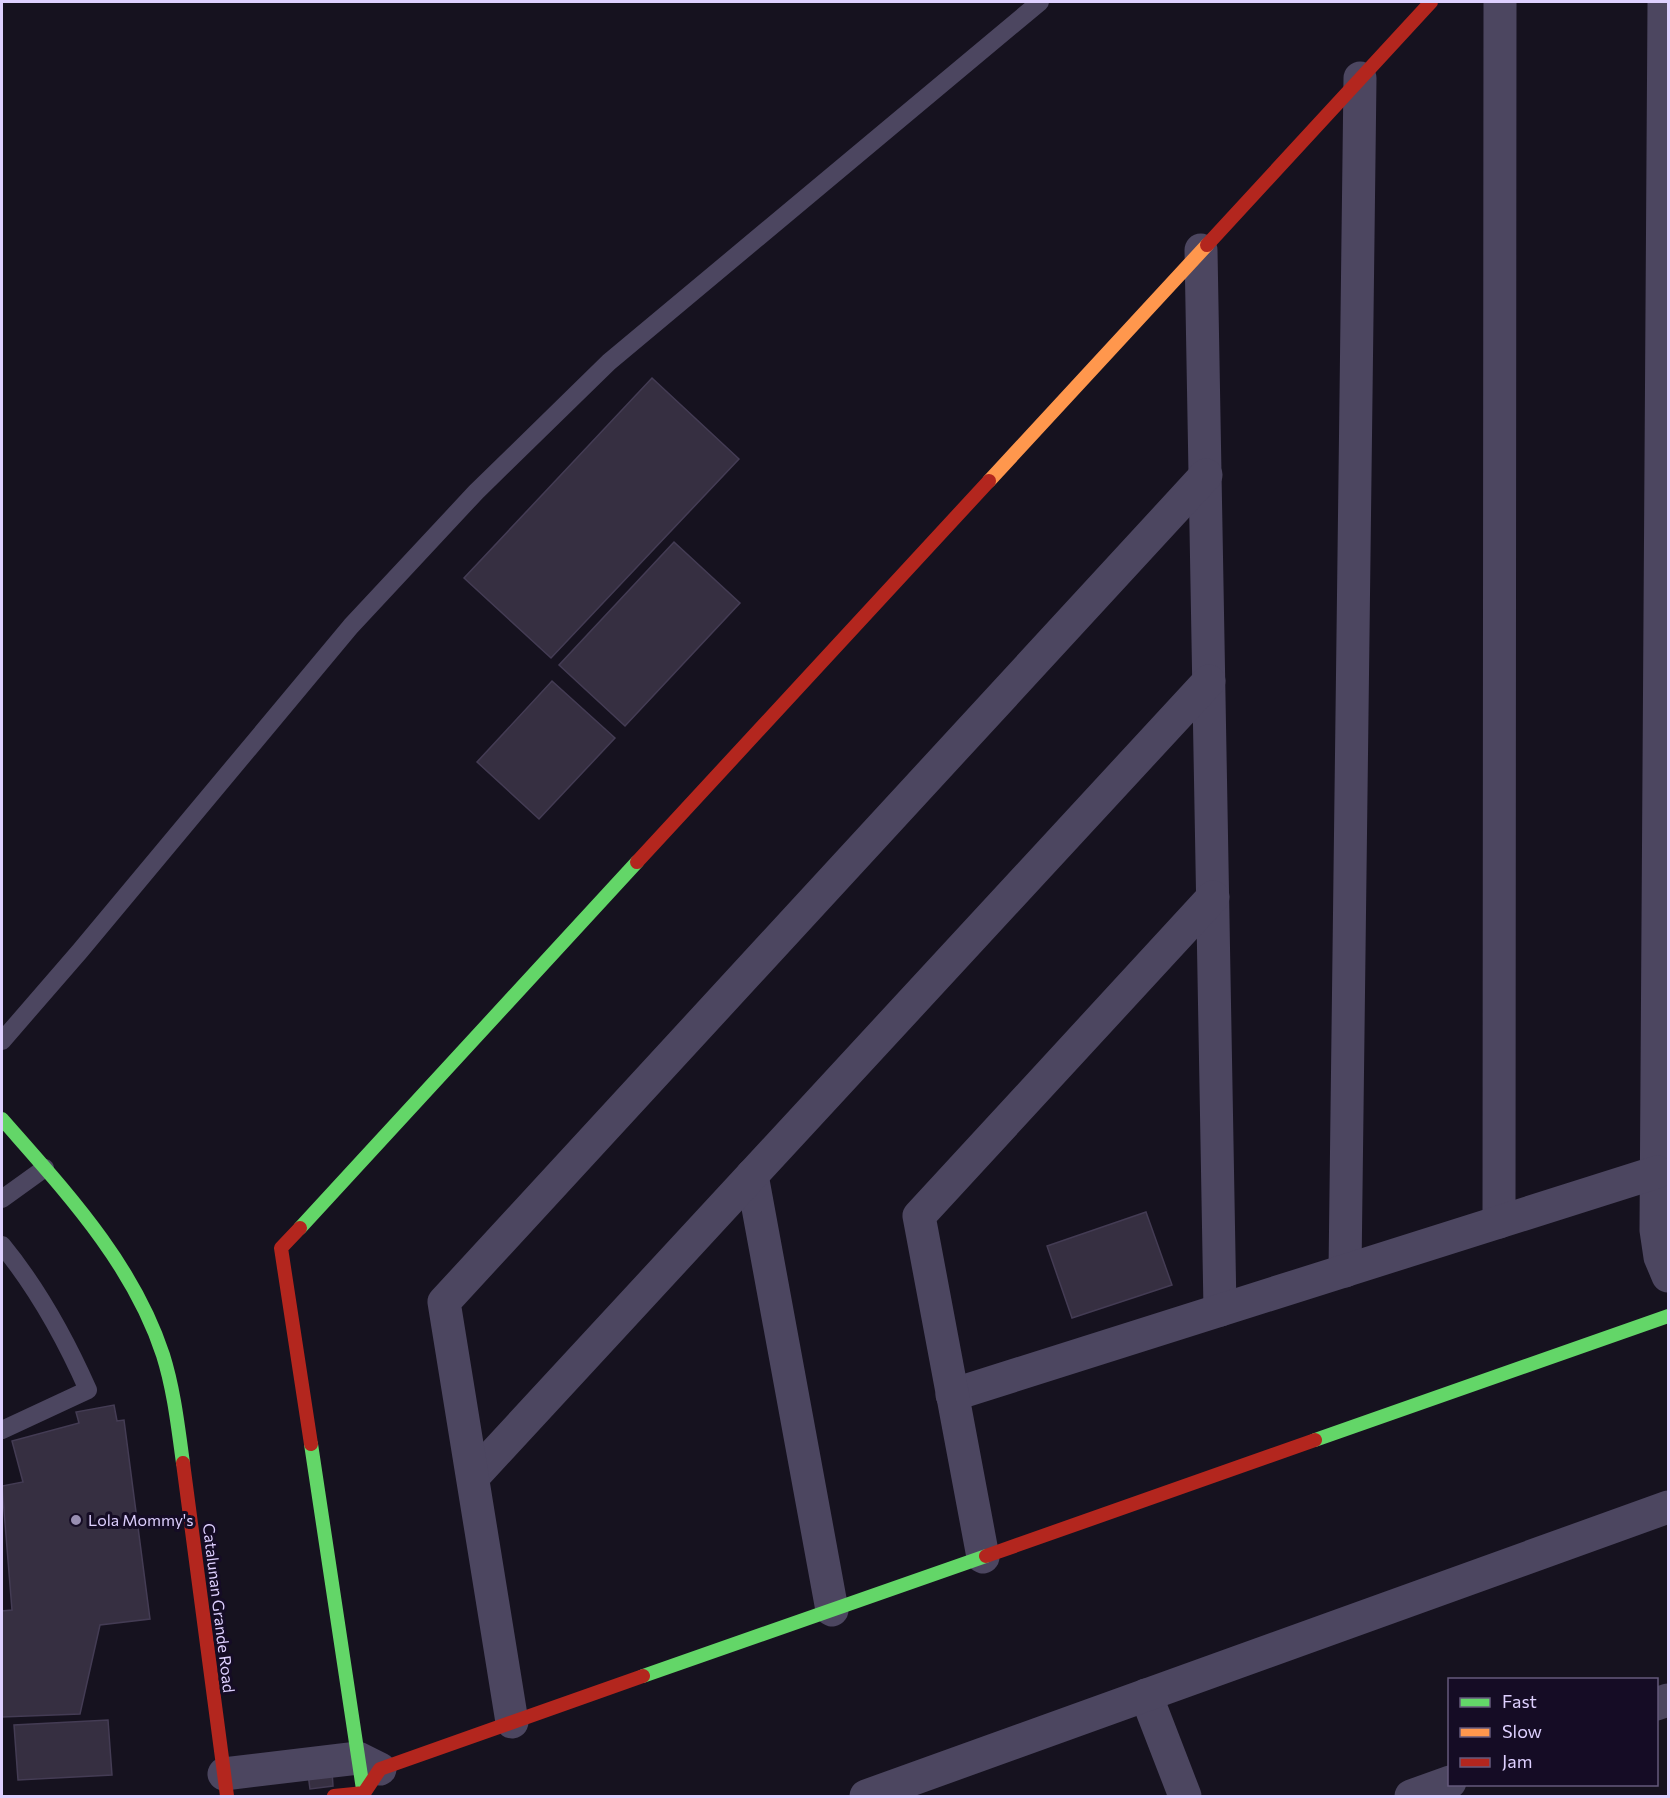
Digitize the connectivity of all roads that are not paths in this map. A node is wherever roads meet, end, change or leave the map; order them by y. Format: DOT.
graph roads {
  1 [pos="1040,2"];
  2 [pos="1431,2"];
  3 [pos="1500,2"];
  4 [pos="1664,2"];
  5 [pos="1360,78"];
  6 [pos="1201,250"];
  7 [pos="1206,475"];
  8 [pos="1209,681"];
  9 [pos="1213,897"];
  10 [pos="2,1041"];
  11 [pos="2,1119"];
  12 [pos="45,1168"];
  13 [pos="1657,1172"];
  14 [pos="752,1175"];
  15 [pos="2,1199"];
  16 [pos="1499,1222"];
  17 [pos="2,1245"];
  18 [pos="1345,1271"];
  19 [pos="1668,1276"];
  20 [pos="1220,1310"];
  21 [pos="1668,1316"];
  22 [pos="952,1395"];
  23 [pos="2,1430"];
  24 [pos="473,1477"];
  25 [pos="1668,1507"];
  26 [pos="983,1557"];
  27 [pos="832,1610"];
  28 [pos="1146,1695"];
  29 [pos="512,1722"];
  30 [pos="367,1779"];
  31 [pos="1448,1782"];
  32 [pos="226,1785"];
  33 [pos="333,1797"];
  34 [pos="867,1797"];
  35 [pos="1185,1797"];
  36 [pos="1411,1797"];
  1 -- 10 [label="lane"];
  2 -- 5 [label="street"];
  3 -- 16 [label="street"];
  4 -- 13 [label="street"];
  5 -- 6 [label="street"];
  5 -- 18 [label="street"];
  6 -- 7 [label="street"];
  6 -- 30 [label="street"];
  7 -- 8 [label="street"];
  7 -- 24 [label="street"];
  8 -- 9 [label="street"];
  8 -- 14 [label="street"];
  9 -- 20 [label="street"];
  9 -- 22 [label="street"];
  11 -- 12 [label="street, Catalunan Grande Road"];
  12 -- 15 [label="lane"];
  12 -- 32 [label="street, Catalunan Grande Road"];
  13 -- 16 [label="street"];
  13 -- 19 [label="street"];
  14 -- 24 [label="street"];
  14 -- 27 [label="street"];
  16 -- 18 [label="street"];
  17 -- 23 [label="lane"];
  18 -- 20 [label="street"];
  20 -- 22 [label="street"];
  21 -- 26 [label="street"];
  22 -- 26 [label="street"];
  24 -- 29 [label="street"];
  25 -- 28 [label="street"];
  26 -- 27 [label="street"];
  27 -- 29 [label="street"];
  28 -- 34 [label="street"];
  28 -- 35 [label="street"];
  29 -- 30 [label="street"];
  30 -- 32 [label="street"];
  30 -- 33 [label="street"];
  31 -- 36 [label="street"];
}
